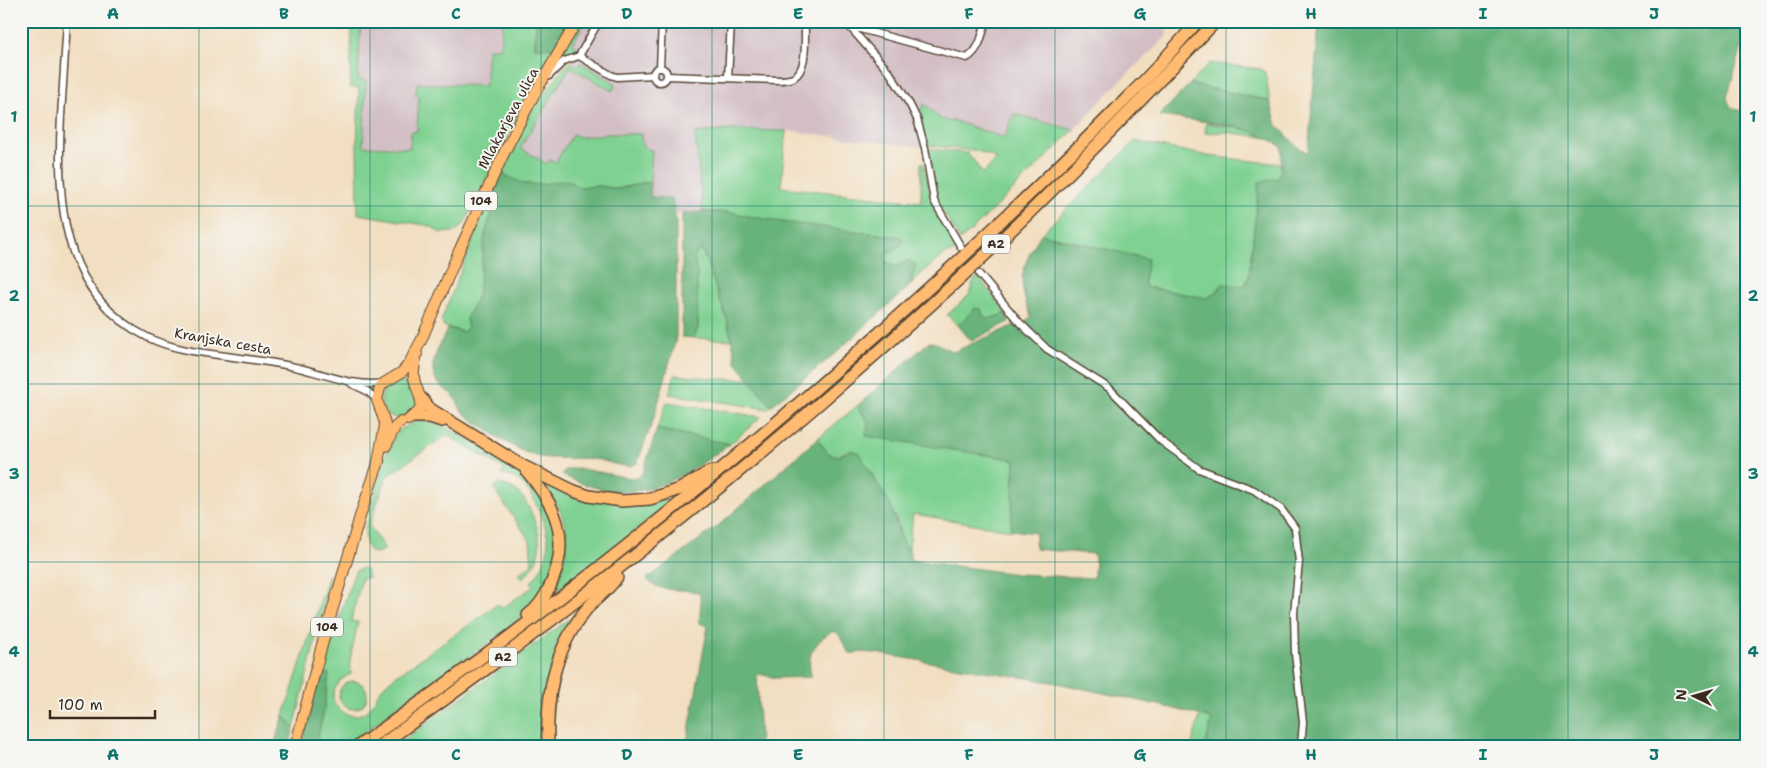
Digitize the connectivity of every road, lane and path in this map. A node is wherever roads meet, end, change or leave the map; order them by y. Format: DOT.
graph roads {
  1 [pos="66,21"];
  2 [pos="578,21"];
  3 [pos="598,21"];
  4 [pos="662,21"];
  5 [pos="731,21"];
  6 [pos="805,21"];
  7 [pos="986,21"];
  8 [pos="1198,21"];
  9 [pos="1216,21"];
  10 [pos="847,24"];
  11 [pos="579,56"];
  12 [pos="660,68"];
  13 [pos="653,75"];
  14 [pos="667,76"];
  15 [pos="728,78"];
  16 [pos="534,95"];
  17 [pos="961,247"];
  18 [pos="980,274"];
  19 [pos="421,341"];
  20 [pos="395,377"];
  21 [pos="342,379"];
  22 [pos="384,383"];
  23 [pos="416,385"];
  24 [pos="421,398"];
  25 [pos="377,400"];
  26 [pos="381,413"];
  27 [pos="407,419"];
  28 [pos="456,426"];
  29 [pos="521,465"];
  30 [pos="376,467"];
  31 [pos="724,468"];
  32 [pos="626,564"];
  33 [pos="506,639"];
  34 [pos="295,747"];
  35 [pos="357,747"];
  36 [pos="378,747"];
  37 [pos="548,747"];
  38 [pos="1301,747"];
  1 -- 21 [label="street, Kranjska cesta"];
  2 -- 16 [label="main road, Mlakarjeva ulica / 104"];
  3 -- 11 [label="street"];
  4 -- 12 [label="street"];
  5 -- 15 [label="street"];
  6 -- 15 [label="street"];
  7 -- 10 [label="street"];
  8 -- 31 [label="highway, A2"];
  9 -- 32 [label="highway, A2"];
  10 -- 17 [label="street"];
  11 -- 13 [label="street"];
  11 -- 16 [label="street"];
  12 -- 13 [label="street"];
  12 -- 14 [label="street"];
  13 -- 14 [label="street"];
  14 -- 15 [label="street"];
  16 -- 19 [label="main road, Mlakarjeva ulica / 104"];
  18 -- 38 [label="street"];
  19 -- 20 [label="main road, 104"];
  19 -- 23 [label="main road, 104"];
  20 -- 22 [label="main road, 104"];
  20 -- 23 [label="main road"];
  21 -- 22 [label="street"];
  21 -- 25 [label="street"];
  22 -- 25 [label="main road"];
  23 -- 24 [label="main road, 104"];
  24 -- 27 [label="main road, 104"];
  24 -- 28 [label="highway"];
  25 -- 26 [label="main road, 104"];
  26 -- 27 [label="main road"];
  26 -- 30 [label="main road, 104"];
  27 -- 28 [label="highway"];
  27 -- 30 [label="main road, 104"];
  28 -- 29 [label="highway"];
  29 -- 31 [label="highway"];
  29 -- 33 [label="highway"];
  30 -- 34 [label="main road, 104"];
  31 -- 33 [label="highway, A2"];
  32 -- 36 [label="highway, A2"];
  32 -- 37 [label="highway"];
  33 -- 35 [label="highway, A2"];
}
